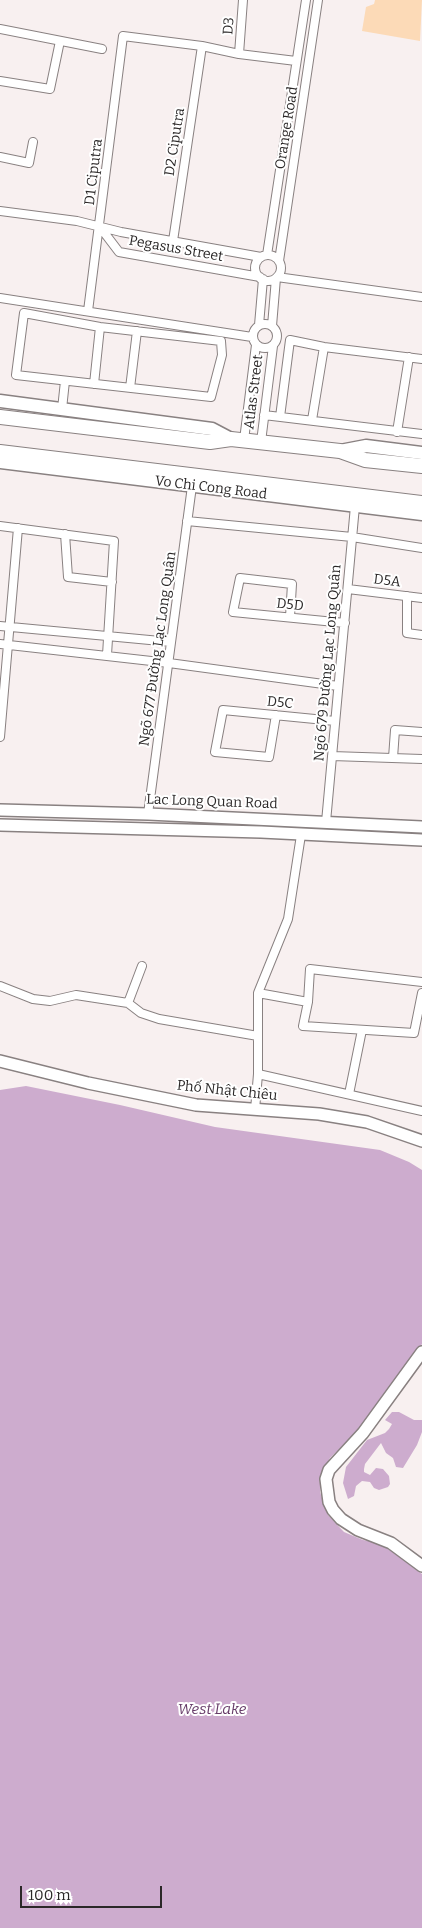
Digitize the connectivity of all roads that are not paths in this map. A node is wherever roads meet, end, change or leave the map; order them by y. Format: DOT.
graph roads {
  1 [pos="243,0"];
  2 [pos="306,0"];
  3 [pos="318,0"];
  4 [pos="0,29"];
  5 [pos="60,41"];
  6 [pos="202,46"];
  7 [pos="102,49"];
  8 [pos="239,54"];
  9 [pos="296,61"];
  10 [pos="0,80"];
  11 [pos="33,142"];
  12 [pos="0,157"];
  13 [pos="0,211"];
  14 [pos="100,227"];
  15 [pos="172,241"];
  16 [pos="264,256"];
  17 [pos="279,260"];
  18 [pos="277,277"];
  19 [pos="261,278"];
  20 [pos="422,297"];
  21 [pos="0,298"];
  22 [pos="88,311"];
  23 [pos="259,325"];
  24 [pos="100,326"];
  25 [pos="272,326"];
  26 [pos="137,331"];
  27 [pos="252,337"];
  28 [pos="256,345"];
  29 [pos="273,346"];
  30 [pos="324,347"];
  31 [pos="409,357"];
  32 [pos="422,359"];
  33 [pos="65,381"];
  34 [pos="94,384"];
  35 [pos="130,388"];
  36 [pos="0,401"];
  37 [pos="62,409"];
  38 [pos="264,415"];
  39 [pos="0,417"];
  40 [pos="280,417"];
  41 [pos="312,420"];
  42 [pos="397,432"];
  43 [pos="422,434"];
  44 [pos="238,439"];
  45 [pos="261,442"];
  46 [pos="340,451"];
  47 [pos="0,452"];
  48 [pos="422,453"];
  49 [pos="0,462"];
  50 [pos="422,466"];
  51 [pos="192,486"];
  52 [pos="422,503"];
  53 [pos="355,506"];
  54 [pos="422,514"];
  55 [pos="187,521"];
  56 [pos="0,526"];
  57 [pos="18,528"];
  58 [pos="65,534"];
  59 [pos="352,537"];
  60 [pos="422,548"];
  61 [pos="112,582"];
  62 [pos="348,589"];
  63 [pos="407,596"];
  64 [pos="422,598"];
  65 [pos="290,617"];
  66 [pos="345,623"];
  67 [pos="0,626"];
  68 [pos="9,627"];
  69 [pos="422,635"];
  70 [pos="109,636"];
  71 [pos="171,642"];
  72 [pos="4,644"];
  73 [pos="107,655"];
  74 [pos="169,663"];
  75 [pos="338,686"];
  76 [pos="276,715"];
  77 [pos="335,721"];
  78 [pos="0,728"];
  79 [pos="422,732"];
  80 [pos="0,737"];
  81 [pos="332,756"];
  82 [pos="393,758"];
  83 [pos="422,759"];
  84 [pos="0,810"];
  85 [pos="148,814"];
  86 [pos="326,822"];
  87 [pos="0,825"];
  88 [pos="422,827"];
  89 [pos="301,835"];
  90 [pos="422,840"];
  91 [pos="142,966"];
  92 [pos="422,982"];
  93 [pos="0,986"];
  94 [pos="258,993"];
  95 [pos="422,993"];
  96 [pos="308,1002"];
  97 [pos="128,1003"];
  98 [pos="362,1030"];
  99 [pos="258,1036"];
  100 [pos="0,1061"];
  101 [pos="258,1074"];
  102 [pos="349,1094"];
  103 [pos="422,1109"];
  104 [pos="254,1110"];
  105 [pos="422,1141"];
  106 [pos="422,1352"];
  107 [pos="422,1566"];
  1 -- 8 [label="street, D3"];
  2 -- 9 [label="street, Orange Road"];
  3 -- 17 [label="street, Orange Road"];
  4 -- 5 [label="street"];
  5 -- 7 [label="street"];
  5 -- 10 [label="street"];
  6 -- 8 [label="street"];
  6 -- 14 [label="street, D1 Ciputra"];
  6 -- 15 [label="street, D2 Ciputra"];
  8 -- 9 [label="street"];
  9 -- 16 [label="street, Orange Road"];
  11 -- 12 [label="street"];
  13 -- 14 [label="street, Pegasus Street"];
  14 -- 15 [label="street, Pegasus Street"];
  14 -- 19 [label="street, Pegasus Street"];
  14 -- 22 [label="street, D1 Ciputra"];
  15 -- 16 [label="street, Pegasus Street"];
  16 -- 17 [label="street"];
  16 -- 19 [label="street"];
  17 -- 18 [label="street"];
  18 -- 19 [label="street"];
  18 -- 20 [label="street"];
  18 -- 25 [label="street"];
  19 -- 23 [label="street"];
  21 -- 22 [label="street"];
  22 -- 27 [label="street"];
  23 -- 25 [label="street"];
  23 -- 27 [label="street"];
  24 -- 26 [label="street"];
  24 -- 33 [label="street"];
  24 -- 34 [label="street"];
  25 -- 29 [label="street"];
  26 -- 35 [label="street"];
  26 -- 35 [label="street"];
  27 -- 28 [label="street"];
  28 -- 29 [label="street"];
  28 -- 44 [label="street, Atlas Street"];
  29 -- 38 [label="street, Atlas Street"];
  30 -- 31 [label="street"];
  30 -- 40 [label="street"];
  30 -- 41 [label="street"];
  31 -- 32 [label="street"];
  31 -- 42 [label="street"];
  33 -- 34 [label="street"];
  33 -- 37 [label="street"];
  34 -- 35 [label="street"];
  36 -- 37 [label="main road"];
  37 -- 44 [label="main road"];
  38 -- 40 [label="street"];
  38 -- 45 [label="street, Atlas Street"];
  39 -- 44 [label="highway"];
  40 -- 41 [label="street"];
  41 -- 42 [label="street"];
  42 -- 43 [label="street"];
  44 -- 45 [label="highway"];
  45 -- 46 [label="highway"];
  46 -- 48 [label="main road"];
  46 -- 50 [label="highway"];
  47 -- 52 [label="highway, Vo Chi Cong Road"];
  49 -- 51 [label="main road, Vo Chi Cong Road"];
  51 -- 53 [label="main road, Vo Chi Cong Road"];
  51 -- 55 [label="street, Ngõ 677 Đường Lạc Long Quân"];
  53 -- 54 [label="main road, Vo Chi Cong Road"];
  53 -- 59 [label="street, Ngõ 679 Đường Lạc Long Quân"];
  55 -- 59 [label="street"];
  55 -- 71 [label="street, Ngõ 677 Đường Lạc Long Quân"];
  56 -- 57 [label="street"];
  57 -- 58 [label="street"];
  57 -- 68 [label="street"];
  58 -- 61 [label="street"];
  58 -- 61 [label="street"];
  59 -- 60 [label="street"];
  59 -- 62 [label="street, Ngõ 679 Đường Lạc Long Quân"];
  61 -- 70 [label="street"];
  62 -- 63 [label="street, D5A"];
  62 -- 66 [label="street, Ngõ 679 Đường Lạc Long Quân"];
  63 -- 64 [label="street, D5A"];
  63 -- 69 [label="street"];
  65 -- 65 [label="street, D5D"];
  65 -- 66 [label="street, D5D"];
  66 -- 75 [label="street, Ngõ 679 Đường Lạc Long Quân"];
  67 -- 68 [label="street"];
  68 -- 70 [label="street"];
  68 -- 72 [label="street"];
  70 -- 71 [label="street"];
  70 -- 73 [label="street"];
  71 -- 74 [label="street, Ngõ 677 Đường Lạc Long Quân"];
  72 -- 73 [label="street"];
  72 -- 78 [label="street"];
  73 -- 74 [label="street"];
  74 -- 75 [label="street"];
  74 -- 85 [label="street, Ngõ 677 Đường Lạc Long Quân"];
  75 -- 77 [label="street, Ngõ 679 Đường Lạc Long Quân"];
  76 -- 76 [label="street, D5C"];
  76 -- 77 [label="street, D5C"];
  77 -- 81 [label="street, Ngõ 679 Đường Lạc Long Quân"];
  78 -- 80 [label="street"];
  79 -- 82 [label="street"];
  81 -- 82 [label="street"];
  81 -- 86 [label="street, Ngõ 679 Đường Lạc Long Quân"];
  82 -- 83 [label="street"];
  84 -- 85 [label="main road, Lac Long Quan Road"];
  85 -- 86 [label="main road, Lac Long Quan Road"];
  86 -- 88 [label="main road, Lac Long Quan Road"];
  87 -- 89 [label="main road, Lac Long Quan Road"];
  89 -- 90 [label="main road, Lac Long Quan Road"];
  89 -- 94 [label="street"];
  91 -- 97 [label="street"];
  92 -- 96 [label="street"];
  93 -- 97 [label="street"];
  94 -- 96 [label="street"];
  94 -- 99 [label="street"];
  95 -- 98 [label="street"];
  96 -- 98 [label="street"];
  97 -- 99 [label="street"];
  98 -- 102 [label="street"];
  99 -- 101 [label="street"];
  100 -- 104 [label="main road, Phố Nhật Chiêu"];
  101 -- 102 [label="street"];
  101 -- 104 [label="street"];
  102 -- 103 [label="street"];
  104 -- 105 [label="main road, Phố Nhật Chiêu"];
  106 -- 107 [label="main road"];
}
